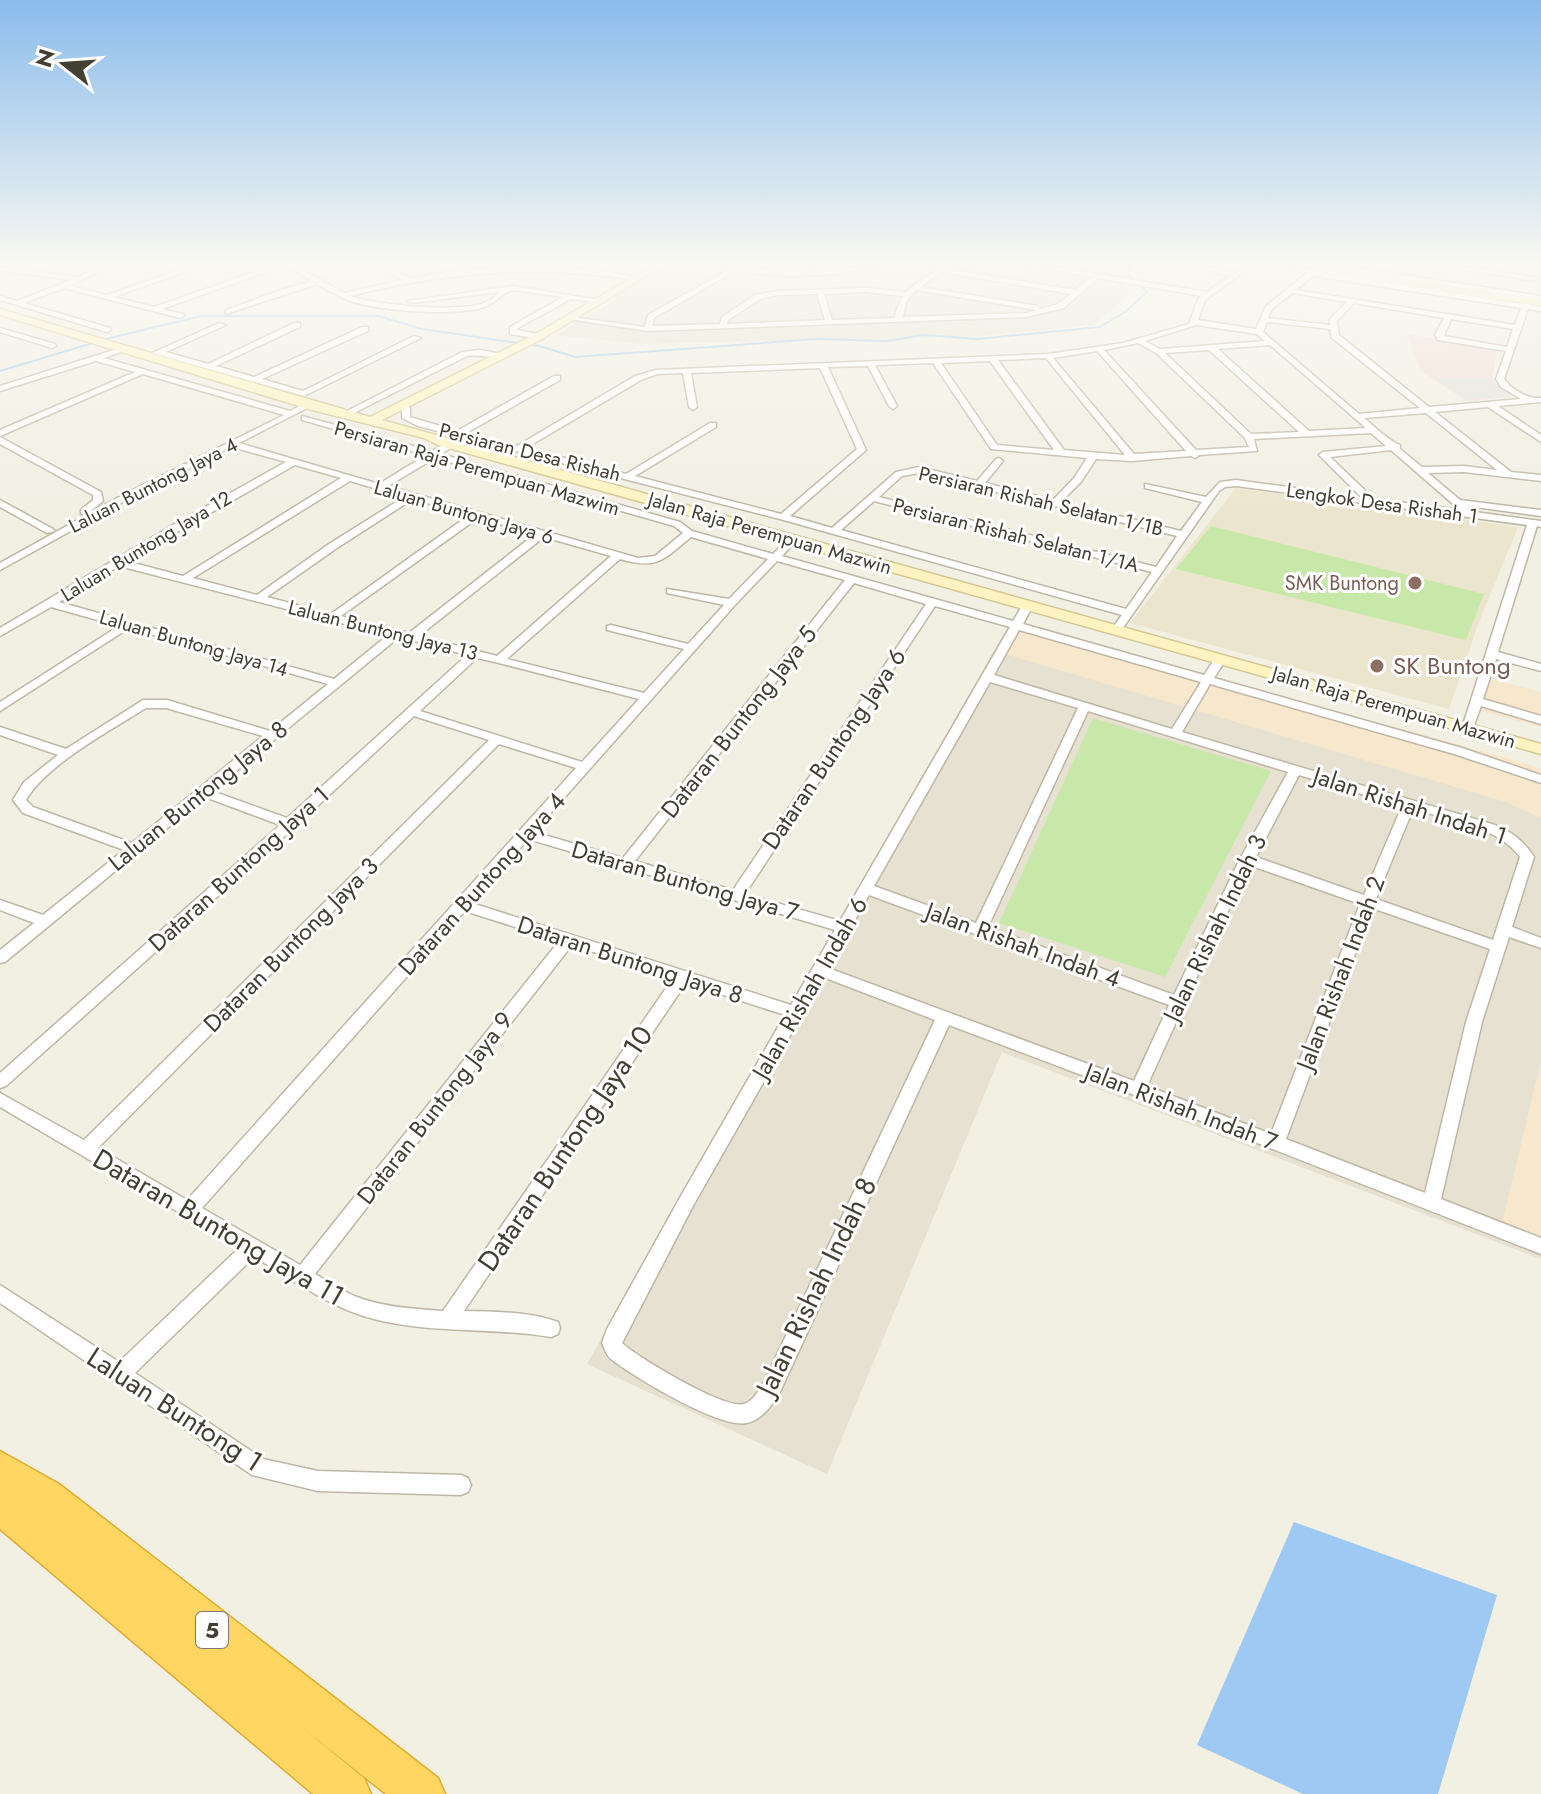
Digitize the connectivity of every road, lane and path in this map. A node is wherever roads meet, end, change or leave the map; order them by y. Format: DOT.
graph roads {
  1 [pos="101,348"];
  2 [pos="115,348"];
  3 [pos="169,348"];
  4 [pos="248,348"];
  5 [pos="324,348"];
  6 [pos="402,348"];
  7 [pos="519,348"];
  8 [pos="1105,348"];
  9 [pos="1152,348"];
  10 [pos="1202,348"];
  11 [pos="1212,348"];
  12 [pos="1278,348"];
  13 [pos="1350,348"];
  14 [pos="1498,348"];
  15 [pos="1099,349"];
  16 [pos="123,350"];
  17 [pos="1511,350"];
  18 [pos="1159,351"];
  19 [pos="159,352"];
  20 [pos="504,355"];
  21 [pos="1048,356"];
  22 [pos="145,357"];
  23 [pos="100,359"];
  24 [pos="993,359"];
  25 [pos="936,361"];
  26 [pos="870,363"];
  27 [pos="823,365"];
  28 [pos="209,366"];
  29 [pos="187,369"];
  30 [pos="687,371"];
  31 [pos="142,372"];
  32 [pos="557,378"];
  33 [pos="256,379"];
  34 [pos="0,389"];
  35 [pos="1529,400"];
  36 [pos="1541,400"];
  37 [pos="411,404"];
  38 [pos="1489,404"];
  39 [pos="311,406"];
  40 [pos="893,406"];
  41 [pos="693,407"];
  42 [pos="1427,410"];
  43 [pos="351,411"];
  44 [pos="291,414"];
  45 [pos="1360,416"];
  46 [pos="369,422"];
  47 [pos="713,425"];
  48 [pos="407,430"];
  49 [pos="1376,430"];
  50 [pos="0,433"];
  51 [pos="1307,434"];
  52 [pos="1249,437"];
  53 [pos="1541,439"];
  54 [pos="0,440"];
  55 [pos="450,440"];
  56 [pos="232,444"];
  57 [pos="1397,447"];
  58 [pos="520,448"];
  59 [pos="1062,454"];
  60 [pos="1195,455"];
  61 [pos="433,456"];
  62 [pos="1093,456"];
  63 [pos="1132,458"];
  64 [pos="999,461"];
  65 [pos="293,462"];
  66 [pos="1423,470"];
  67 [pos="1509,475"];
  68 [pos="629,476"];
  69 [pos="348,478"];
  70 [pos="1541,478"];
  71 [pos="980,484"];
  72 [pos="1148,486"];
  73 [pos="380,487"];
  74 [pos="412,496"];
  75 [pos="872,498"];
  76 [pos="1208,500"];
  77 [pos="1456,501"];
  78 [pos="1372,502"];
  79 [pos="0,503"];
  80 [pos="1055,503"];
  81 [pos="10,509"];
  82 [pos="1541,513"];
  83 [pos="1471,514"];
  84 [pos="0,515"];
  85 [pos="476,515"];
  86 [pos="783,517"];
  87 [pos="1536,527"];
  88 [pos="50,531"];
  89 [pos="834,531"];
  90 [pos="689,533"];
  91 [pos="542,534"];
  92 [pos="1184,535"];
  93 [pos="793,539"];
  94 [pos="617,556"];
  95 [pos="774,557"];
  96 [pos="0,559"];
  97 [pos="117,562"];
  98 [pos="0,567"];
  99 [pos="1159,571"];
  100 [pos="185,579"];
  101 [pos="851,580"];
  102 [pos="671,591"];
  103 [pos="259,598"];
  104 [pos="50,603"];
  105 [pos="731,603"];
  106 [pos="932,603"];
  107 [pos="1028,605"];
  108 [pos="1128,613"];
  109 [pos="333,617"];
  110 [pos="127,625"];
  111 [pos="1017,627"];
  112 [pos="611,628"];
  113 [pos="1116,630"];
  114 [pos="0,633"];
  115 [pos="396,634"];
  116 [pos="411,637"];
  117 [pos="692,648"];
  118 [pos="475,654"];
  119 [pos="1492,654"];
  120 [pos="1220,659"];
  121 [pos="499,660"];
  122 [pos="1541,668"];
  123 [pos="987,677"];
  124 [pos="1206,682"];
  125 [pos="337,683"];
  126 [pos="648,698"];
  127 [pos="1476,701"];
  128 [pos="0,707"];
  129 [pos="1084,707"];
  130 [pos="412,712"];
  131 [pos="1541,720"];
  132 [pos="1468,728"];
  133 [pos="0,731"];
  134 [pos="1176,732"];
  135 [pos="272,735"];
  136 [pos="496,740"];
  137 [pos="1541,749"];
  138 [pos="67,754"];
  139 [pos="586,767"];
  140 [pos="1296,769"];
  141 [pos="1541,779"];
  142 [pos="202,792"];
  143 [pos="1409,804"];
  144 [pos="290,824"];
  145 [pos="526,834"];
  146 [pos="132,848"];
  147 [pos="1247,859"];
  148 [pos="626,863"];
  149 [pos="867,889"];
  150 [pos="736,896"];
  151 [pos="1367,903"];
  152 [pos="0,905"];
  153 [pos="463,905"];
  154 [pos="44,921"];
  155 [pos="845,928"];
  156 [pos="980,929"];
  157 [pos="1505,930"];
  158 [pos="567,941"];
  159 [pos="1541,943"];
  160 [pos="1499,947"];
  161 [pos="0,958"];
  162 [pos="821,971"];
  163 [pos="681,978"];
  164 [pos="1178,1002"];
  165 [pos="797,1013"];
  166 [pos="944,1018"];
  167 [pos="0,1082"];
  168 [pos="1138,1089"];
  169 [pos="0,1099"];
  170 [pos="1276,1144"];
  171 [pos="86,1149"];
  172 [pos="1431,1203"];
  173 [pos="189,1210"];
  174 [pos="1541,1246"];
  175 [pos="251,1248"];
  176 [pos="302,1276"];
  177 [pos="0,1293"];
  178 [pos="448,1319"];
  179 [pos="551,1328"];
  180 [pos="615,1351"];
  181 [pos="120,1374"];
  182 [pos="0,1470"];
  183 [pos="461,1485"];
  184 [pos="0,1501"];
  185 [pos="348,1794"];
  186 [pos="422,1794"];
  1 -- 23 [label="main road"];
  2 -- 16 [label="main road"];
  3 -- 19 [label="street"];
  4 -- 28 [label="street"];
  5 -- 33 [label="street"];
  6 -- 39 [label="street, Laluan Buntong Jaya 4"];
  7 -- 20 [label="main road"];
  8 -- 15 [label="street"];
  9 -- 18 [label="street"];
  10 -- 18 [label="street"];
  11 -- 51 [label="street"];
  12 -- 45 [label="street"];
  13 -- 42 [label="street"];
  14 -- 17 [label="street"];
  15 -- 21 [label="street"];
  15 -- 60 [label="street"];
  16 -- 22 [label="main road"];
  16 -- 23 [label="street"];
  17 -- 35 [label="street"];
  18 -- 52 [label="street"];
  19 -- 22 [label="street"];
  19 -- 28 [label="street, Persiaran Raja Perempuan Mazwim"];
  20 -- 37 [label="main road"];
  20 -- 43 [label="street"];
  21 -- 24 [label="street"];
  21 -- 63 [label="street"];
  22 -- 29 [label="main road"];
  23 -- 29 [label="main road"];
  23 -- 31 [label="street"];
  23 -- 34 [label="street"];
  24 -- 25 [label="street"];
  24 -- 59 [label="street"];
  25 -- 26 [label="street"];
  25 -- 59 [label="street"];
  26 -- 27 [label="street"];
  26 -- 40 [label="street"];
  27 -- 30 [label="street"];
  27 -- 86 [label="street"];
  28 -- 33 [label="street, Persiaran Raja Perempuan Mazwim"];
  29 -- 39 [label="main road"];
  30 -- 41 [label="street"];
  30 -- 58 [label="street"];
  31 -- 44 [label="street"];
  31 -- 50 [label="street"];
  32 -- 55 [label="street"];
  33 -- 39 [label="street, Persiaran Raja Perempuan Mazwim"];
  35 -- 36 [label="street"];
  35 -- 38 [label="street"];
  37 -- 43 [label="main road"];
  37 -- 46 [label="main road"];
  37 -- 48 [label="main road"];
  37 -- 55 [label="street, Persiaran Desa Rishah"];
  38 -- 42 [label="street"];
  38 -- 53 [label="street"];
  39 -- 43 [label="main road"];
  39 -- 44 [label="street, Laluan Buntong Jaya 4"];
  39 -- 46 [label="main road"];
  39 -- 61 [label="street, Persiaran Raja Perempuan Mazwim"];
  42 -- 45 [label="street"];
  42 -- 67 [label="street"];
  44 -- 56 [label="street, Laluan Buntong Jaya 4"];
  45 -- 49 [label="street"];
  46 -- 48 [label="main road, Jalan Raja Perempuan Mazwin"];
  46 -- 55 [label="main road"];
  47 -- 68 [label="street"];
  48 -- 55 [label="main road, Jalan Raja Perempuan Mazwin"];
  49 -- 51 [label="street"];
  49 -- 57 [label="street"];
  51 -- 52 [label="street"];
  52 -- 60 [label="street"];
  54 -- 88 [label="street"];
  55 -- 58 [label="street, Persiaran Desa Rishah"];
  55 -- 61 [label="street"];
  55 -- 93 [label="main road, Jalan Raja Perempuan Mazwin"];
  56 -- 65 [label="street, Laluan Buntong Jaya 6"];
  56 -- 98 [label="street, Laluan Buntong Jaya 4"];
  57 -- 66 [label="street"];
  57 -- 78 [label="street"];
  58 -- 68 [label="street, Persiaran Desa Rishah"];
  59 -- 62 [label="street"];
  60 -- 63 [label="street"];
  61 -- 73 [label="street"];
  61 -- 90 [label="street, Persiaran Raja Perempuan Mazwim"];
  62 -- 63 [label="street"];
  62 -- 80 [label="street"];
  64 -- 71 [label="street"];
  65 -- 69 [label="street, Laluan Buntong Jaya 6"];
  65 -- 97 [label="street, Laluan Buntong Jaya 12"];
  66 -- 67 [label="street"];
  66 -- 77 [label="street"];
  67 -- 70 [label="street"];
  68 -- 86 [label="street, Persiaran Desa Rishah"];
  69 -- 73 [label="street, Laluan Buntong Jaya 6"];
  69 -- 100 [label="street"];
  71 -- 75 [label="street, Persiaran Rishah Selatan 1/1B"];
  71 -- 80 [label="street, Persiaran Rishah Selatan 1/1B"];
  72 -- 76 [label="street"];
  73 -- 74 [label="street, Laluan Buntong Jaya 6"];
  74 -- 85 [label="street, Laluan Buntong Jaya 6"];
  74 -- 103 [label="street"];
  75 -- 89 [label="street"];
  75 -- 99 [label="street, Persiaran Rishah Selatan 1/1A"];
  76 -- 78 [label="street, Lengkok Desa Rishah 1"];
  76 -- 92 [label="street"];
  77 -- 82 [label="street"];
  77 -- 83 [label="street"];
  78 -- 83 [label="street, Lengkok Desa Rishah 1"];
  79 -- 81 [label="street"];
  80 -- 92 [label="street, Persiaran Rishah Selatan 1/1B"];
  81 -- 84 [label="street"];
  81 -- 88 [label="street"];
  83 -- 87 [label="street, Lengkok Desa Rishah 1"];
  85 -- 91 [label="street, Laluan Buntong Jaya 6"];
  85 -- 109 [label="street"];
  86 -- 89 [label="street, Persiaran Desa Rishah"];
  87 -- 119 [label="street"];
  88 -- 96 [label="street"];
  89 -- 108 [label="street, Persiaran Desa Rishah"];
  90 -- 94 [label="street, Laluan Buntong Jaya 6"];
  90 -- 95 [label="street, Persiaran Raja Perempuan Mazwim"];
  91 -- 94 [label="street, Laluan Buntong Jaya 6"];
  91 -- 116 [label="street"];
  92 -- 99 [label="street"];
  93 -- 95 [label="street, Dataran Buntong Jaya 4"];
  93 -- 107 [label="main road, Jalan Raja Perempuan Mazwin"];
  94 -- 121 [label="street"];
  95 -- 101 [label="street, Persiaran Raja Perempuan Mazwim"];
  95 -- 105 [label="street, Dataran Buntong Jaya 4"];
  97 -- 100 [label="street, Laluan Buntong Jaya 13"];
  97 -- 104 [label="street, Laluan Buntong Jaya 12"];
  99 -- 108 [label="street"];
  100 -- 103 [label="street, Laluan Buntong Jaya 13"];
  101 -- 106 [label="street, Persiaran Raja Perempuan Mazwim"];
  101 -- 148 [label="street, Dataran Buntong Jaya 5"];
  102 -- 105 [label="street"];
  103 -- 109 [label="street, Laluan Buntong Jaya 13"];
  104 -- 110 [label="street, Laluan Buntong Jaya 14"];
  104 -- 114 [label="street, Laluan Buntong Jaya 12"];
  105 -- 117 [label="street, Dataran Buntong Jaya 4"];
  106 -- 111 [label="street, Persiaran Raja Perempuan Mazwim"];
  106 -- 150 [label="street, Dataran Buntong Jaya 6"];
  107 -- 111 [label="street, Jalan Rishah Indah 6"];
  107 -- 113 [label="main road, Jalan Raja Perempuan Mazwin"];
  108 -- 113 [label="street"];
  109 -- 115 [label="street, Laluan Buntong Jaya 13"];
  110 -- 125 [label="street, Laluan Buntong Jaya 14"];
  110 -- 128 [label="street"];
  111 -- 123 [label="street, Jalan Rishah Indah 6"];
  111 -- 124 [label="street, Persiaran Raja Perempuan Mazwim"];
  112 -- 117 [label="street"];
  113 -- 120 [label="main road, Jalan Raja Perempuan Mazwin"];
  115 -- 116 [label="street, Laluan Buntong Jaya 13"];
  115 -- 125 [label="street, Laluan Buntong Jaya 8"];
  116 -- 118 [label="street, Laluan Buntong Jaya 13"];
  117 -- 126 [label="street, Dataran Buntong Jaya 4"];
  118 -- 121 [label="street, Laluan Buntong Jaya 13"];
  118 -- 130 [label="street, Dataran Buntong Jaya 1"];
  119 -- 122 [label="street"];
  119 -- 127 [label="street"];
  120 -- 124 [label="street"];
  120 -- 132 [label="main road, Jalan Raja Perempuan Mazwin"];
  121 -- 126 [label="street, Laluan Buntong Jaya 13"];
  123 -- 129 [label="street, Jalan Rishah Indah 1"];
  123 -- 149 [label="street, Jalan Rishah Indah 6"];
  124 -- 134 [label="street"];
  124 -- 141 [label="street, Persiaran Raja Perempuan Mazwim"];
  125 -- 135 [label="street, Laluan Buntong Jaya 8"];
  126 -- 139 [label="street, Dataran Buntong Jaya 4"];
  127 -- 131 [label="street"];
  127 -- 132 [label="street"];
  129 -- 134 [label="street, Jalan Rishah Indah 1"];
  129 -- 156 [label="street"];
  130 -- 136 [label="street"];
  130 -- 144 [label="street, Dataran Buntong Jaya 1"];
  132 -- 137 [label="main road, Jalan Raja Perempuan Mazwin"];
  133 -- 138 [label="street"];
  134 -- 140 [label="street, Jalan Rishah Indah 1"];
  135 -- 138 [label="street"];
  135 -- 142 [label="street, Laluan Buntong Jaya 8"];
  136 -- 139 [label="street"];
  136 -- 171 [label="street, Dataran Buntong Jaya 3"];
  138 -- 146 [label="street"];
  139 -- 145 [label="street, Dataran Buntong Jaya 4"];
  140 -- 143 [label="street, Jalan Rishah Indah 1"];
  140 -- 147 [label="street, Jalan Rishah Indah 3"];
  142 -- 144 [label="street"];
  142 -- 146 [label="street, Laluan Buntong Jaya 8"];
  143 -- 151 [label="street, Jalan Rishah Indah 2"];
  143 -- 157 [label="street, Jalan Rishah Indah 1"];
  144 -- 167 [label="street, Dataran Buntong Jaya 1"];
  145 -- 148 [label="street, Dataran Buntong Jaya 7"];
  145 -- 153 [label="street, Dataran Buntong Jaya 4"];
  146 -- 154 [label="street, Laluan Buntong Jaya 8"];
  147 -- 151 [label="street"];
  147 -- 164 [label="street, Jalan Rishah Indah 3"];
  148 -- 150 [label="street, Dataran Buntong Jaya 7"];
  149 -- 155 [label="street, Jalan Rishah Indah 6"];
  149 -- 156 [label="street, Jalan Rishah Indah 4"];
  150 -- 155 [label="street, Dataran Buntong Jaya 7"];
  151 -- 160 [label="street"];
  151 -- 170 [label="street, Jalan Rishah Indah 2"];
  152 -- 154 [label="street"];
  153 -- 158 [label="street, Dataran Buntong Jaya 8"];
  153 -- 173 [label="street, Dataran Buntong Jaya 4"];
  154 -- 161 [label="street, Laluan Buntong Jaya 8"];
  155 -- 162 [label="street, Jalan Rishah Indah 6"];
  156 -- 164 [label="street, Jalan Rishah Indah 4"];
  157 -- 159 [label="street"];
  157 -- 160 [label="street, Jalan Rishah Indah 1"];
  158 -- 163 [label="street, Dataran Buntong Jaya 8"];
  158 -- 176 [label="street, Dataran Buntong Jaya 9"];
  160 -- 172 [label="street, Jalan Rishah Indah 1"];
  162 -- 165 [label="street, Jalan Rishah Indah 6"];
  162 -- 166 [label="street, Jalan Rishah Indah 7"];
  163 -- 165 [label="street, Dataran Buntong Jaya 8"];
  163 -- 178 [label="street, Dataran Buntong Jaya 10"];
  164 -- 168 [label="street, Jalan Rishah Indah 3"];
  165 -- 180 [label="street, Jalan Rishah Indah 6"];
  166 -- 168 [label="street, Jalan Rishah Indah 7"];
  166 -- 180 [label="street, Jalan Rishah Indah 8"];
  168 -- 170 [label="street, Jalan Rishah Indah 7"];
  169 -- 171 [label="street, Dataran Buntong Jaya 11"];
  170 -- 172 [label="street, Jalan Rishah Indah 7"];
  171 -- 173 [label="street, Dataran Buntong Jaya 11"];
  172 -- 174 [label="street, Jalan Rishah Indah 7"];
  173 -- 175 [label="street, Dataran Buntong Jaya 11"];
  175 -- 176 [label="street, Dataran Buntong Jaya 11"];
  175 -- 181 [label="street"];
  176 -- 178 [label="street, Dataran Buntong Jaya 11"];
  177 -- 181 [label="street, Laluan Buntong 1"];
  178 -- 179 [label="street, Dataran Buntong Jaya 11"];
  181 -- 183 [label="street, Laluan Buntong 1"];
  182 -- 186 [label="highway, 5"];
  184 -- 185 [label="highway, 5"];
}
